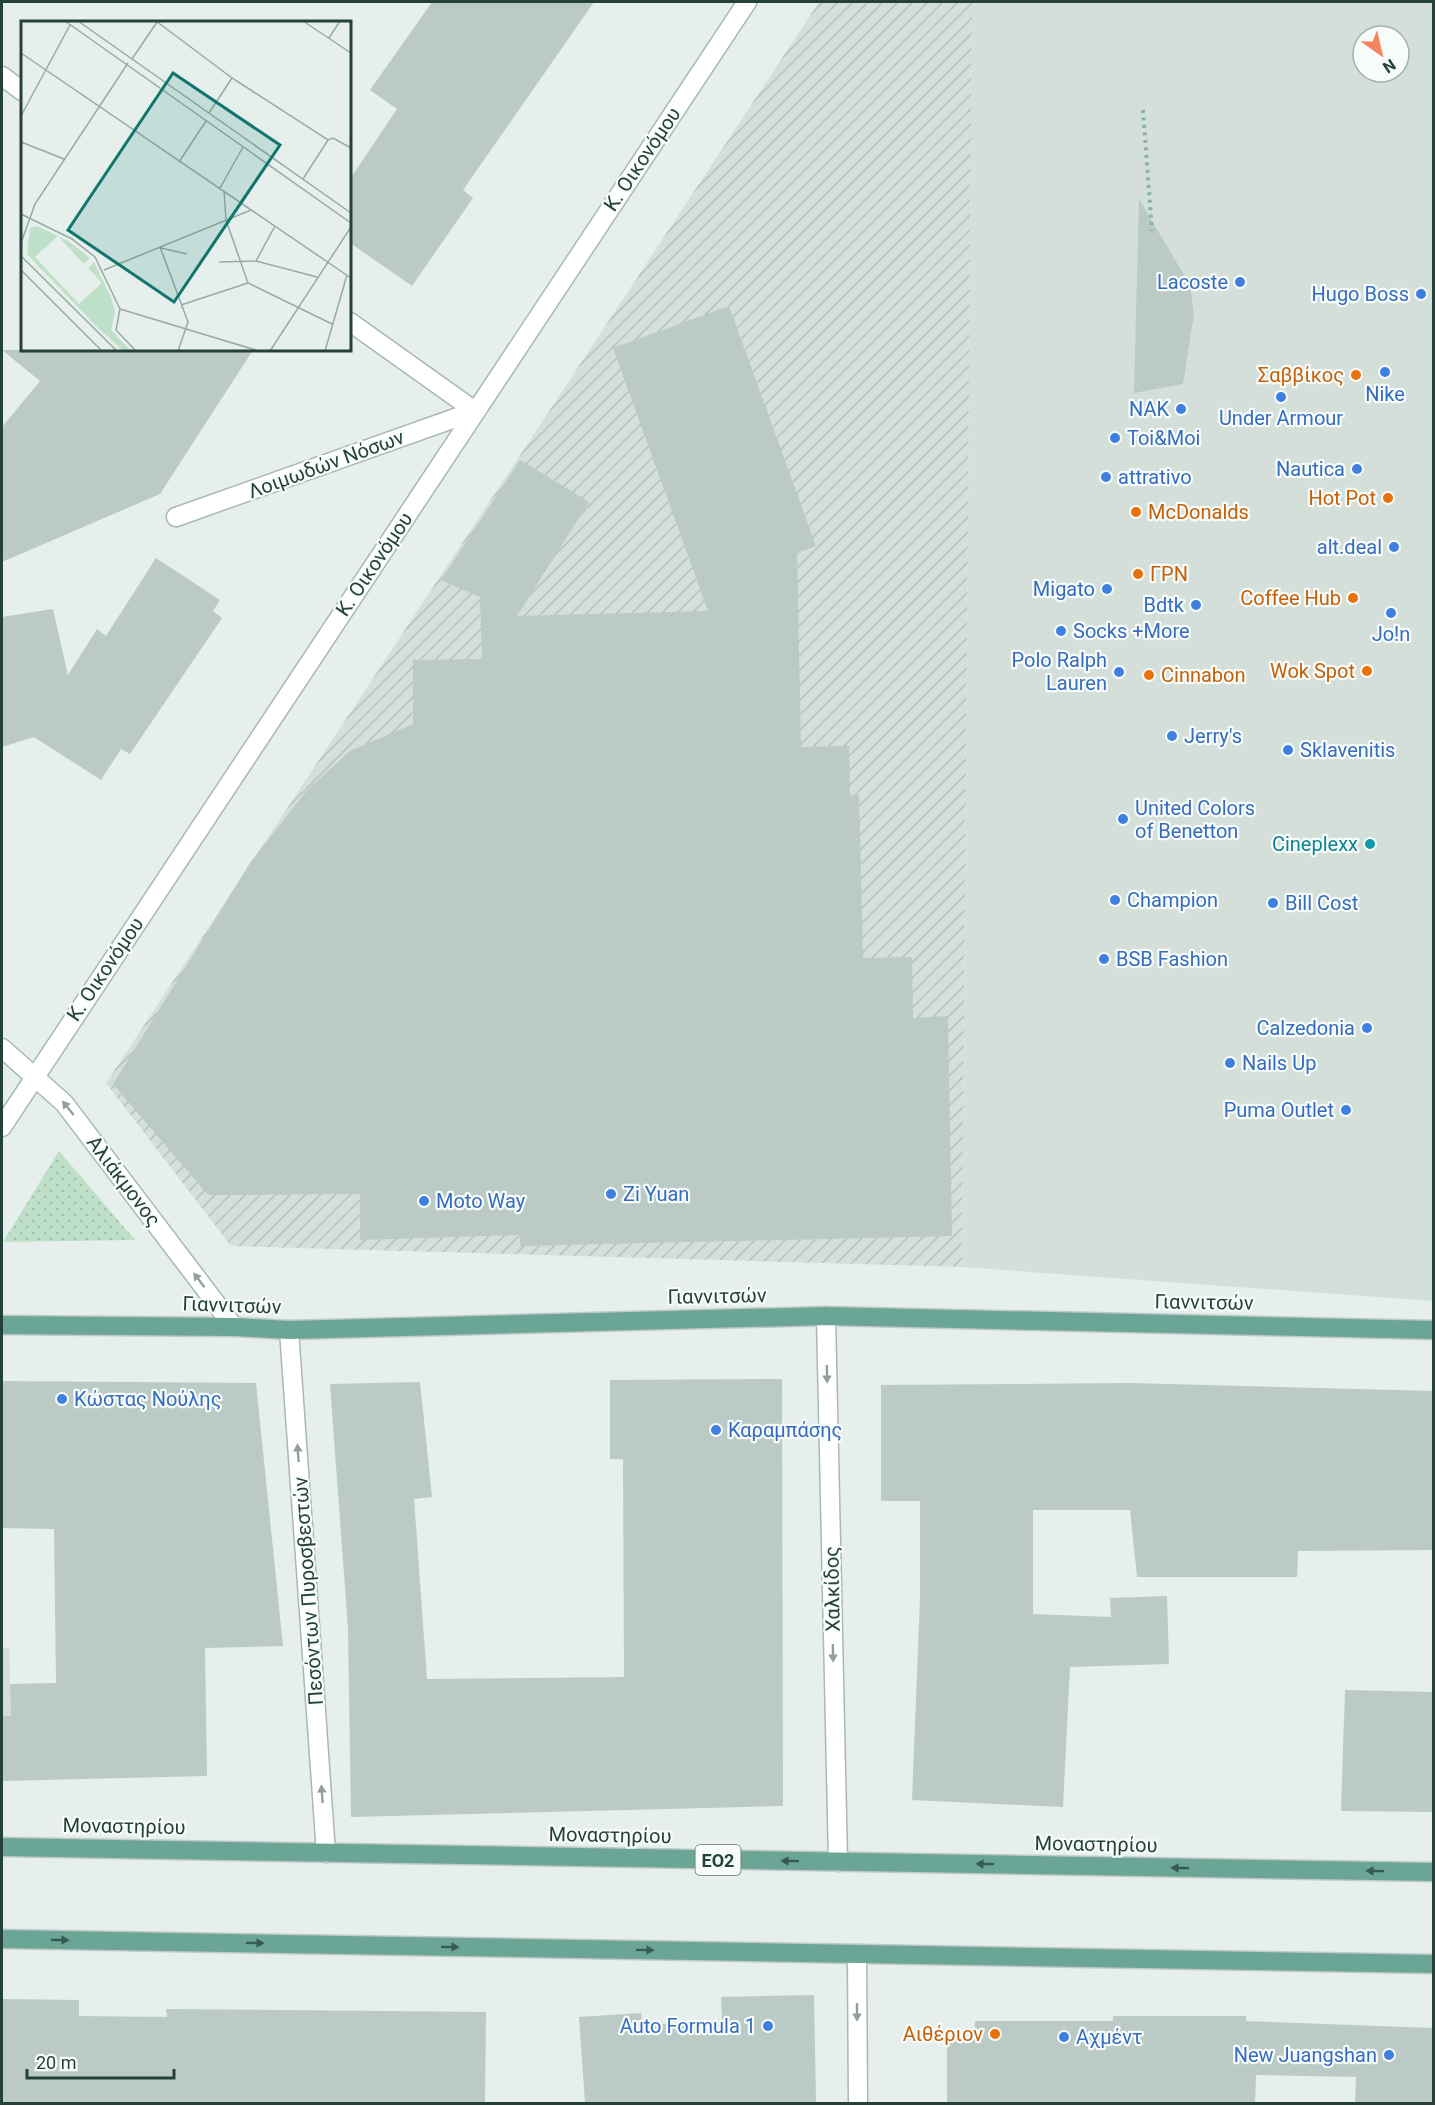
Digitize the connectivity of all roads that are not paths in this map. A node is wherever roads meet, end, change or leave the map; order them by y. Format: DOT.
graph roads {
  1 [pos="747,2"];
  2 [pos="2,76"];
  3 [pos="21,90"];
  4 [pos="351,323"];
  5 [pos="475,411"];
  6 [pos="176,517"];
  7 [pos="2,1048"];
  8 [pos="35,1075"];
  9 [pos="2,1127"];
  10 [pos="826,1316"];
  11 [pos="2,1325"];
  12 [pos="234,1327"];
  13 [pos="289,1330"];
  14 [pos="1434,1330"];
  15 [pos="2,1847"];
  16 [pos="326,1853"];
  17 [pos="838,1862"];
  18 [pos="1434,1872"];
  19 [pos="2,1939"];
  20 [pos="857,1954"];
  21 [pos="1434,1964"];
  22 [pos="858,2103"];
  1 -- 5 [label="street, Κ. Οικονόμου"];
  2 -- 3 [label="street"];
  4 -- 5 [label="street"];
  5 -- 6 [label="street, Λοιμωδών Νόσων"];
  5 -- 8 [label="street, Κ. Οικονόμου"];
  7 -- 8 [label="street, Αλιάκμονος"];
  8 -- 9 [label="street, Κ. Οικονόμου"];
  12 -- 8 [label="street, Αλιάκμονος, one-way"];
  10 -- 13 [label="main road, Γιαννιτσών"];
  10 -- 14 [label="main road, Γιαννιτσών"];
  10 -- 17 [label="street, Χαλκίδος, one-way"];
  11 -- 12 [label="main road, Γιαννιτσών"];
  12 -- 13 [label="main road, Γιαννιτσών"];
  16 -- 13 [label="street, Πεσόντων Πυροσβεστών, one-way"];
  15 -- 16 [label="main road, Μοναστηρίου / ΕΟ2"];
  17 -- 16 [label="main road, Μοναστηρίου / ΕΟ2, one-way"];
  18 -- 17 [label="main road, Μοναστηρίου / ΕΟ2, one-way"];
  19 -- 20 [label="main road, one-way"];
  20 -- 21 [label="main road"];
  20 -- 22 [label="street, one-way"];
}
